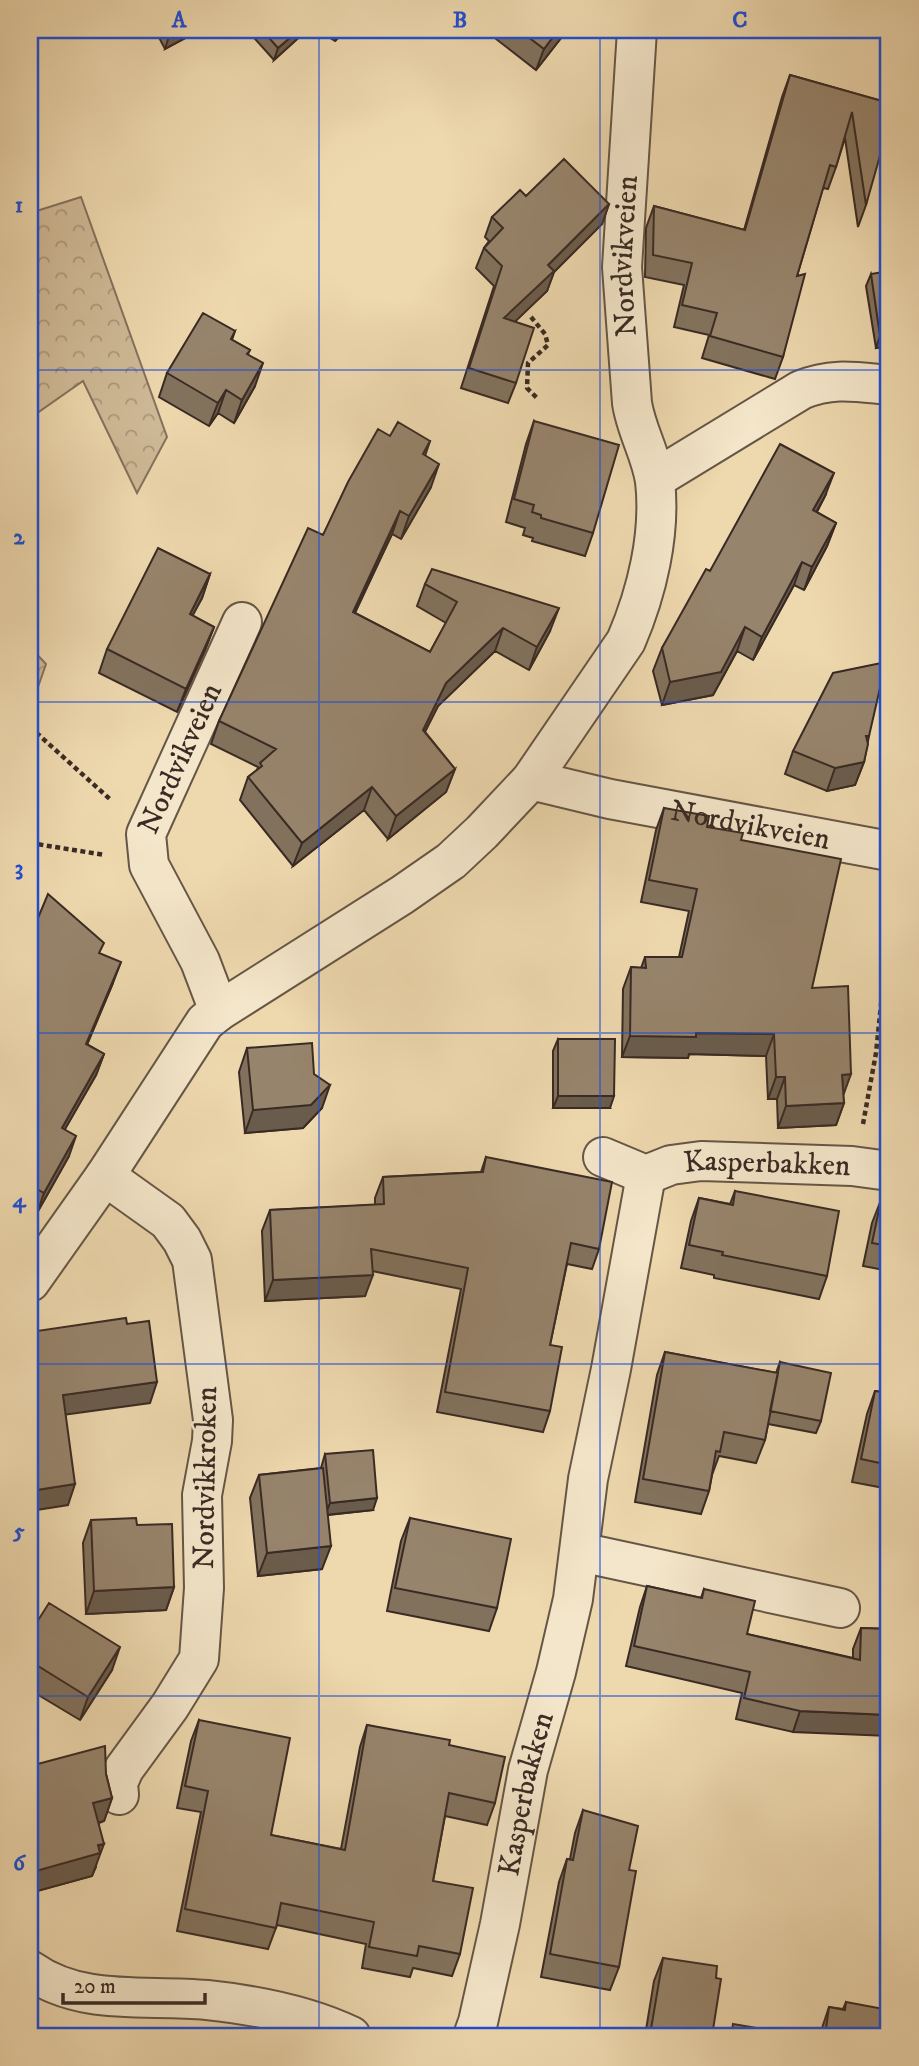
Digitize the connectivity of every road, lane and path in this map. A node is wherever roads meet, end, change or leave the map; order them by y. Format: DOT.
graph roads {
  1 [pos="637,30"];
  2 [pos="531,317"];
  3 [pos="889,384"];
  4 [pos="537,398"];
  5 [pos="654,479"];
  6 [pos="242,622"];
  7 [pos="30,727"];
  8 [pos="531,780"];
  9 [pos="30,843"];
  10 [pos="147,849"];
  11 [pos="889,850"];
  12 [pos="889,927"];
  13 [pos="219,1011"];
  14 [pos="603,1157"];
  15 [pos="871,1168"];
  16 [pos="646,1175"];
  17 [pos="105,1176"];
  18 [pos="30,1282"];
  19 [pos="580,1552"];
  20 [pos="840,1608"];
  21 [pos="119,1796"];
  22 [pos="30,1970"];
  23 [pos="351,2036"];
  24 [pos="473,2036"];
  1 -- 5 [label="street, Nordvikveien"];
  2 -- 4 [label="path"];
  3 -- 5 [label="street"];
  5 -- 8 [label="street, Nordvikveien"];
  6 -- 10 [label="street, Nordvikveien"];
  7 -- 10 [label="path"];
  8 -- 11 [label="street, Nordvikveien"];
  8 -- 13 [label="street, Nordvikveien"];
  9 -- 10 [label="path"];
  10 -- 13 [label="street, Nordvikveien"];
  12 -- 15 [label="path"];
  13 -- 17 [label="street, Nordvikveien"];
  14 -- 16 [label="street, Kasperbakken"];
  15 -- 16 [label="street, Kasperbakken"];
  16 -- 19 [label="street, Kasperbakken"];
  17 -- 18 [label="street, Nordvikveien"];
  17 -- 21 [label="street, Nordvikkroken"];
  19 -- 20 [label="street"];
  19 -- 24 [label="street, Kasperbakken"];
  22 -- 23 [label="street"];
}
